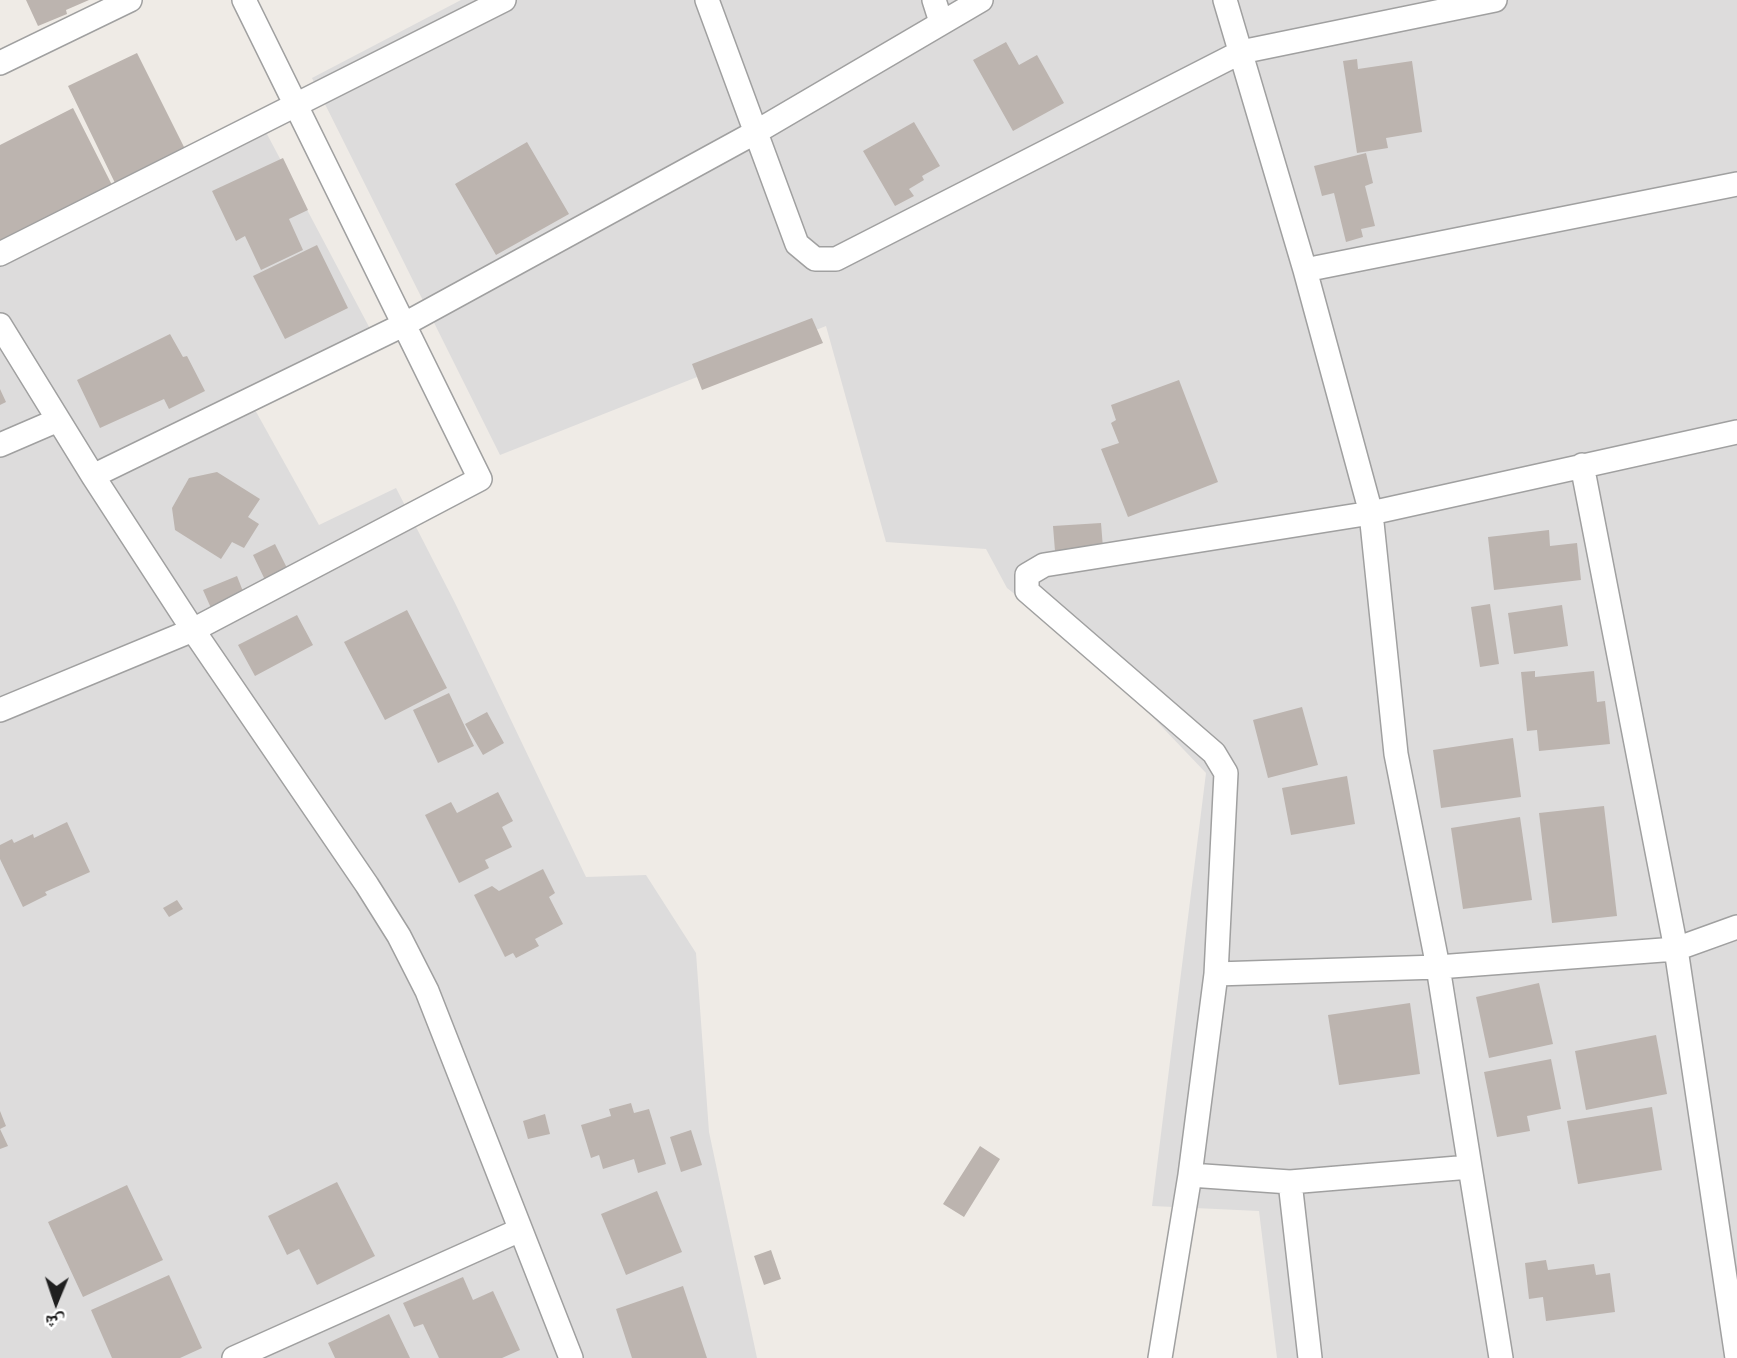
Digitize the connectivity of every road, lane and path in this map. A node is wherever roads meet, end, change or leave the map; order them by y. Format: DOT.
graph roads {
  1 [pos="130,0"];
  2 [pos="244,0"];
  3 [pos="504,0"];
  4 [pos="708,0"];
  5 [pos="981,0"];
  6 [pos="1225,0"];
  7 [pos="1495,0"];
  8 [pos="938,11"];
  9 [pos="1241,52"];
  10 [pos="0,63"];
  11 [pos="297,104"];
  12 [pos="756,132"];
  13 [pos="1737,184"];
  14 [pos="0,254"];
  15 [pos="1305,270"];
  16 [pos="0,325"];
  17 [pos="403,325"];
  18 [pos="58,420"];
  19 [pos="1737,432"];
  20 [pos="0,445"];
  21 [pos="1582,465"];
  22 [pos="93,476"];
  23 [pos="1371,513"];
  24 [pos="193,630"];
  25 [pos="0,710"];
  26 [pos="1737,927"];
  27 [pos="1676,949"];
  28 [pos="1438,967"];
  29 [pos="1216,975"];
  30 [pos="1470,1167"];
  31 [pos="1190,1175"];
  32 [pos="1290,1182"];
  33 [pos="520,1230"];
  34 [pos="233,1358"];
  35 [pos="571,1358"];
  36 [pos="1160,1358"];
  37 [pos="1310,1358"];
  38 [pos="1501,1358"];
  39 [pos="1737,1358"];
  1 -- 10 [label="street"];
  2 -- 11 [label="street"];
  3 -- 11 [label="street"];
  4 -- 12 [label="street"];
  5 -- 8 [label="street"];
  6 -- 9 [label="street"];
  7 -- 9 [label="street"];
  8 -- 12 [label="street"];
  9 -- 12 [label="street"];
  9 -- 15 [label="street"];
  11 -- 14 [label="street"];
  11 -- 17 [label="street"];
  12 -- 17 [label="street"];
  13 -- 15 [label="street"];
  15 -- 23 [label="street"];
  16 -- 18 [label="street"];
  17 -- 22 [label="street"];
  17 -- 24 [label="street"];
  18 -- 20 [label="street"];
  18 -- 22 [label="street"];
  19 -- 21 [label="street"];
  21 -- 23 [label="street"];
  21 -- 27 [label="street"];
  22 -- 24 [label="street"];
  23 -- 28 [label="street"];
  23 -- 29 [label="street"];
  24 -- 25 [label="street"];
  24 -- 33 [label="street"];
  26 -- 27 [label="street"];
  27 -- 28 [label="street"];
  27 -- 39 [label="street"];
  28 -- 29 [label="street"];
  28 -- 30 [label="street"];
  29 -- 31 [label="street"];
  30 -- 32 [label="street"];
  30 -- 38 [label="street"];
  31 -- 32 [label="street"];
  31 -- 36 [label="street"];
  32 -- 37 [label="street"];
  33 -- 34 [label="street"];
  33 -- 35 [label="street"];
}
